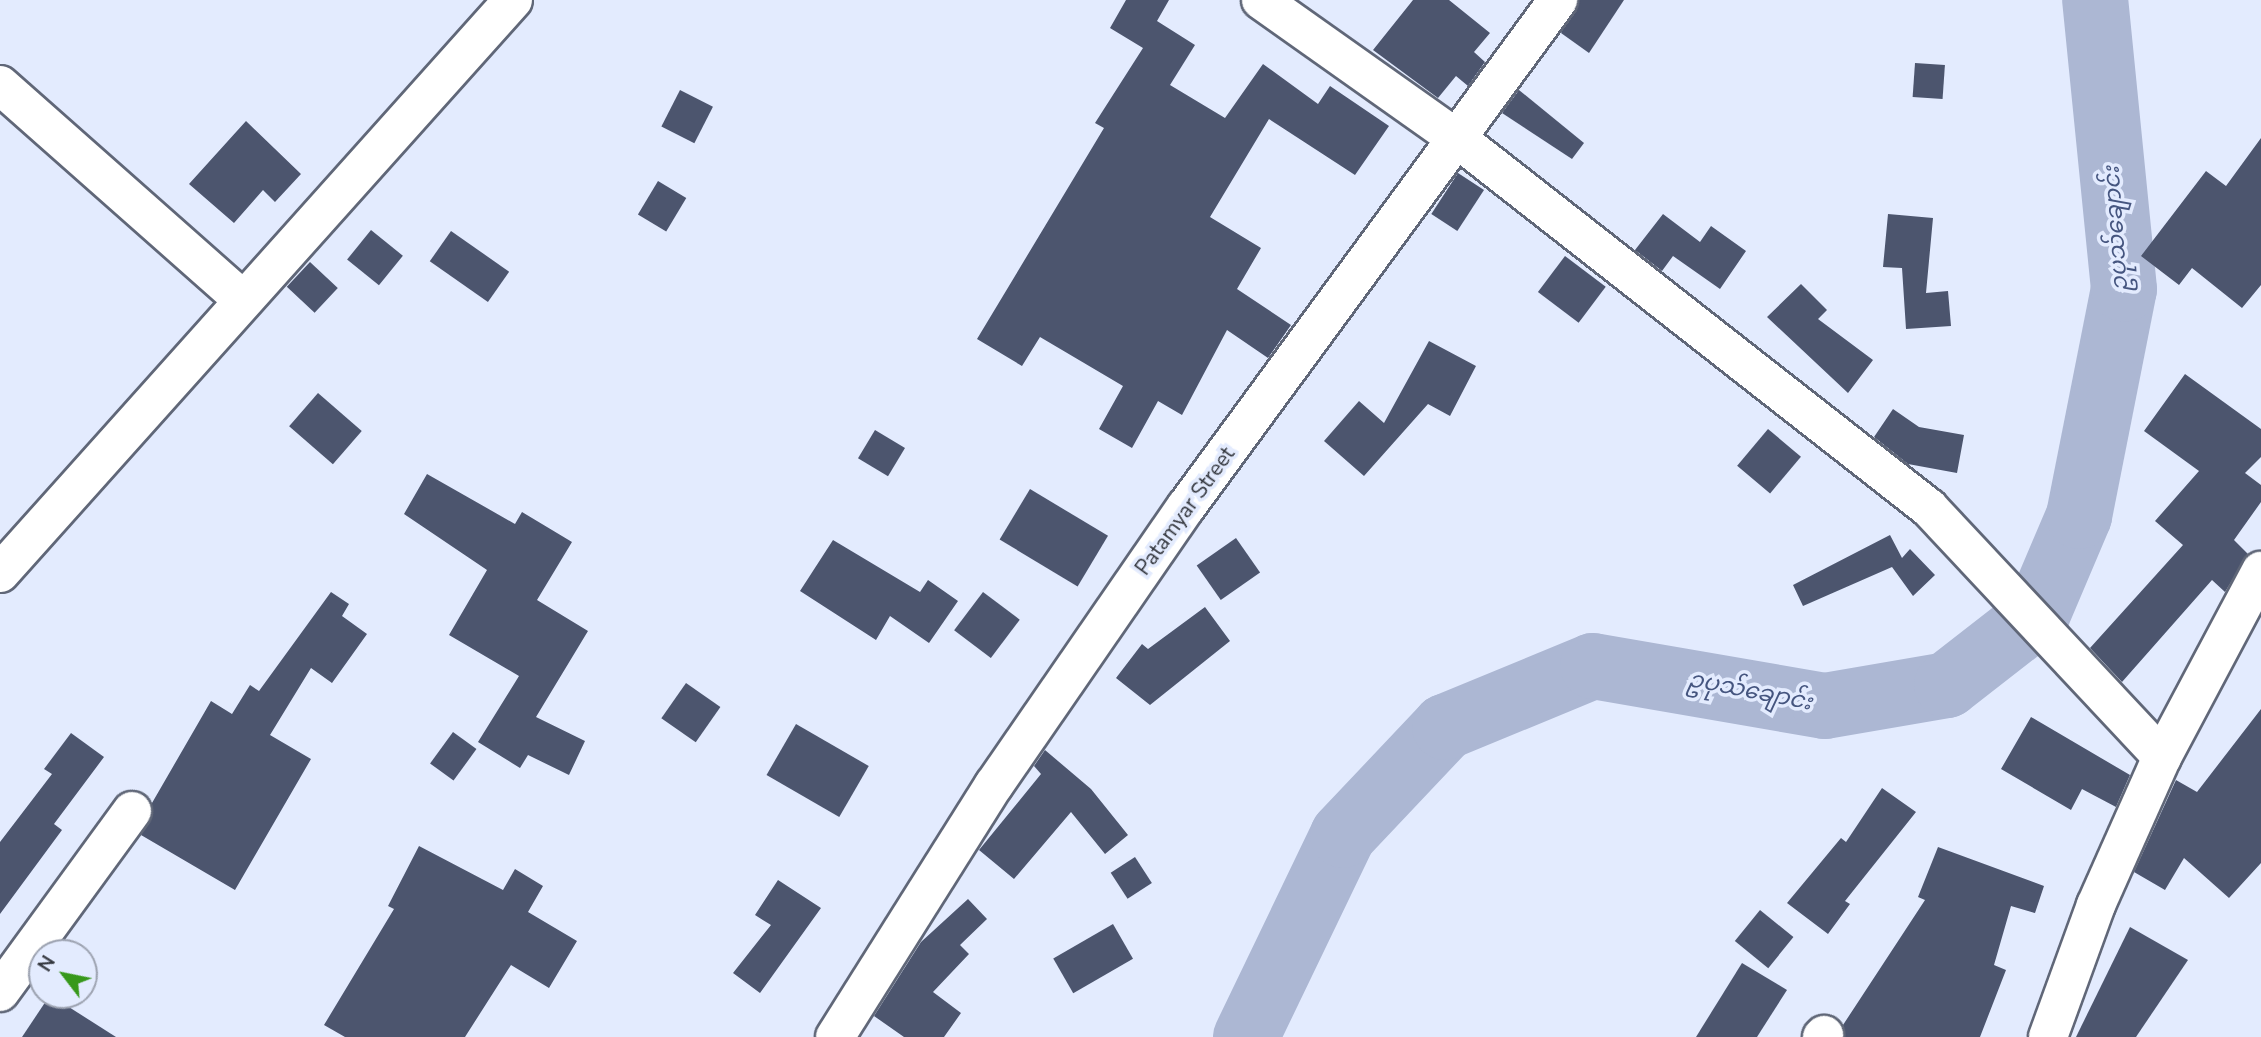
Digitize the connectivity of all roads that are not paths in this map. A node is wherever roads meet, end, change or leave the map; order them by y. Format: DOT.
graph roads {
  1 [pos="513,0"];
  2 [pos="1261,0"];
  3 [pos="1558,0"];
  4 [pos="0,85"];
  5 [pos="1459,140"];
  6 [pos="243,300"];
  7 [pos="2261,571"];
  8 [pos="0,573"];
  9 [pos="2162,757"];
  10 [pos="132,811"];
  11 [pos="0,992"];
  12 [pos="835,1037"];
  13 [pos="2048,1037"];
  1 -- 6 [label="street"];
  2 -- 5 [label="street"];
  3 -- 5 [label="street, Patamyar Street"];
  4 -- 6 [label="street"];
  5 -- 9 [label="street"];
  5 -- 12 [label="street, Patamyar Street"];
  6 -- 8 [label="street"];
  7 -- 9 [label="street"];
  9 -- 13 [label="street"];
  10 -- 11 [label="street"];
}
